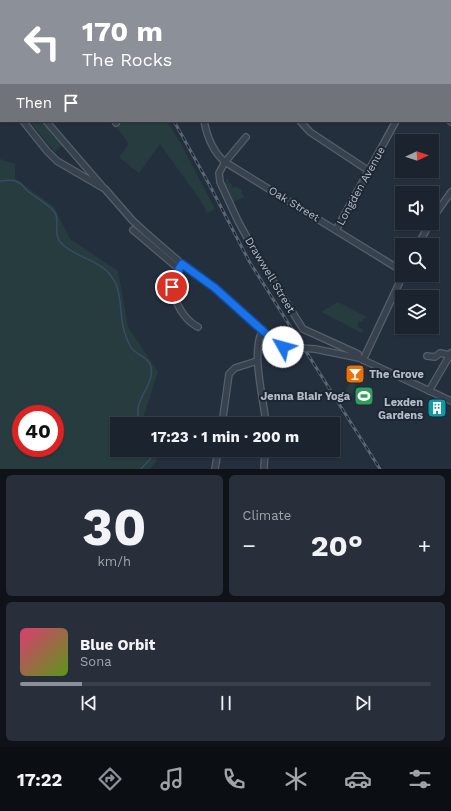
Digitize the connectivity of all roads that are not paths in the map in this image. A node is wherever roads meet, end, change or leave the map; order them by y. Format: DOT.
graph roads {
  1 [pos="24,122"];
  2 [pos="47,122"];
  3 [pos="204,122"];
  4 [pos="301,122"];
  5 [pos="395,122"];
  6 [pos="246,137"];
  7 [pos="225,162"];
  8 [pos="369,171"];
  9 [pos="102,186"];
  10 [pos="451,192"];
  11 [pos="439,209"];
  12 [pos="134,230"];
  13 [pos="336,230"];
  14 [pos="181,267"];
  15 [pos="395,267"];
  16 [pos="400,282"];
  17 [pos="198,327"];
  18 [pos="263,330"];
  19 [pos="450,354"];
  20 [pos="427,356"];
  21 [pos="361,359"];
  22 [pos="257,361"];
  23 [pos="429,391"];
  24 [pos="451,402"];
  25 [pos="223,417"];
  26 [pos="265,417"];
  27 [pos="217,457"];
  28 [pos="265,457"];
  29 [pos="215,469"];
  30 [pos="264,469"];
  1 -- 9 [label="street"];
  2 -- 9 [label="street"];
  3 -- 7 [label="street, Oak Street"];
  4 -- 8 [label="street"];
  5 -- 8 [label="street, Longden Avenue"];
  6 -- 7 [label="street"];
  7 -- 13 [label="street, Oak Street"];
  7 -- 21 [label="street, Drawwell Street"];
  8 -- 13 [label="street, Longden Avenue"];
  9 -- 14 [label="street"];
  10 -- 11 [label="street"];
  12 -- 14 [label="street"];
  13 -- 15 [label="street, Oak Street"];
  14 -- 17 [label="street"];
  14 -- 18 [label="street"];
  16 -- 21 [label="street"];
  18 -- 21 [label="street, bridge"];
  18 -- 22 [label="street"];
  19 -- 20 [label="street"];
  19 -- 23 [label="street"];
  21 -- 23 [label="street"];
  22 -- 25 [label="street"];
  22 -- 26 [label="street"];
  23 -- 24 [label="street"];
  27 -- 29 [label="street"];
  28 -- 30 [label="street"];
}
